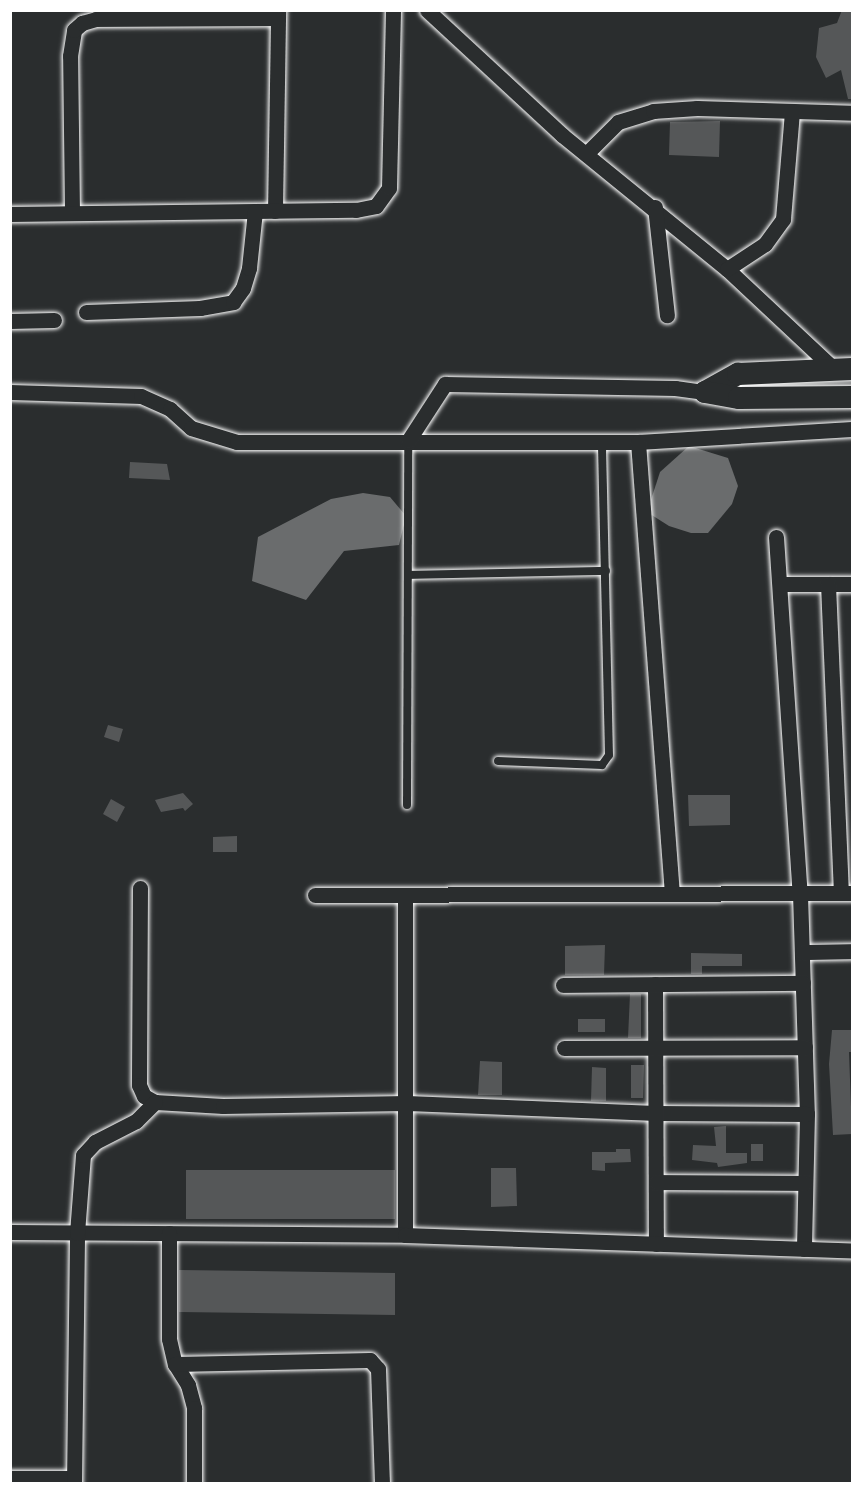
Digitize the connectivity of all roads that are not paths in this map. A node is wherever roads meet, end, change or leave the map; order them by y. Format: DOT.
graph roads {
  1 [pos="393,10"];
  2 [pos="427,10"];
  3 [pos="278,14"];
  4 [pos="792,111"];
  5 [pos="852,113"];
  6 [pos="586,154"];
  7 [pos="655,207"];
  8 [pos="275,210"];
  9 [pos="255,211"];
  10 [pos="72,212"];
  11 [pos="10,214"];
  12 [pos="727,269"];
  13 [pos="86,312"];
  14 [pos="667,315"];
  15 [pos="54,320"];
  16 [pos="10,321"];
  17 [pos="843,369"];
  18 [pos="10,392"];
  19 [pos="705,392"];
  20 [pos="852,397"];
  21 [pos="852,429"];
  22 [pos="408,441"];
  23 [pos="602,442"];
  24 [pos="638,442"];
  25 [pos="776,537"];
  26 [pos="606,571"];
  27 [pos="409,575"];
  28 [pos="780,584"];
  29 [pos="828,584"];
  30 [pos="852,584"];
  31 [pos="498,761"];
  32 [pos="407,805"];
  33 [pos="140,888"];
  34 [pos="847,893"];
  35 [pos="672,894"];
  36 [pos="800,894"];
  37 [pos="315,895"];
  38 [pos="405,895"];
  39 [pos="852,951"];
  40 [pos="802,952"];
  41 [pos="803,983"];
  42 [pos="655,984"];
  43 [pos="563,985"];
  44 [pos="805,1047"];
  45 [pos="564,1048"];
  46 [pos="655,1049"];
  47 [pos="155,1102"];
  48 [pos="407,1103"];
  49 [pos="656,1113"];
  50 [pos="807,1114"];
  51 [pos="656,1182"];
  52 [pos="805,1183"];
  53 [pos="10,1232"];
  54 [pos="76,1233"];
  55 [pos="169,1233"];
  56 [pos="405,1235"];
  57 [pos="656,1244"];
  58 [pos="804,1249"];
  59 [pos="852,1251"];
  60 [pos="174,1364"];
  61 [pos="10,1478"];
  62 [pos="74,1481"];
  63 [pos="194,1484"];
  64 [pos="382,1484"];
  1 -- 8 [label="street"];
  2 -- 6 [label="street"];
  3 -- 8 [label="street"];
  3 -- 10 [label="street"];
  4 -- 5 [label="street"];
  4 -- 6 [label="street"];
  4 -- 12 [label="street"];
  6 -- 7 [label="street"];
  7 -- 12 [label="street"];
  7 -- 14 [label="street"];
  8 -- 9 [label="street"];
  9 -- 10 [label="street"];
  9 -- 13 [label="street"];
  10 -- 11 [label="street"];
  12 -- 17 [label="street"];
  15 -- 16 [label="street"];
  17 -- 19 [label="street"];
  18 -- 22 [label="street"];
  19 -- 20 [label="street"];
  19 -- 22 [label="street"];
  21 -- 24 [label="street"];
  22 -- 23 [label="street"];
  22 -- 27 [label="lane"];
  23 -- 24 [label="street"];
  23 -- 26 [label="lane"];
  24 -- 35 [label="street"];
  25 -- 28 [label="street"];
  26 -- 27 [label="lane"];
  26 -- 31 [label="lane"];
  27 -- 32 [label="lane"];
  28 -- 29 [label="street"];
  28 -- 36 [label="street"];
  29 -- 30 [label="street"];
  29 -- 34 [label="street"];
  33 -- 47 [label="street"];
  34 -- 36 [label="street"];
  35 -- 36 [label="street"];
  35 -- 38 [label="street"];
  36 -- 40 [label="street"];
  37 -- 38 [label="street"];
  38 -- 48 [label="street"];
  39 -- 40 [label="street"];
  40 -- 41 [label="street"];
  41 -- 42 [label="street"];
  41 -- 44 [label="street"];
  42 -- 43 [label="street"];
  42 -- 46 [label="street"];
  44 -- 46 [label="street"];
  44 -- 50 [label="street"];
  45 -- 46 [label="street"];
  46 -- 49 [label="street"];
  47 -- 48 [label="street"];
  47 -- 54 [label="street"];
  48 -- 49 [label="street"];
  48 -- 56 [label="street"];
  49 -- 50 [label="street"];
  49 -- 51 [label="street"];
  50 -- 52 [label="street"];
  51 -- 52 [label="street"];
  51 -- 57 [label="street"];
  52 -- 58 [label="street"];
  53 -- 54 [label="street"];
  54 -- 55 [label="street"];
  54 -- 62 [label="street"];
  55 -- 56 [label="street"];
  55 -- 60 [label="street"];
  56 -- 57 [label="street"];
  57 -- 58 [label="street"];
  58 -- 59 [label="street"];
  60 -- 63 [label="street"];
  60 -- 64 [label="street"];
  61 -- 62 [label="street"];
}
